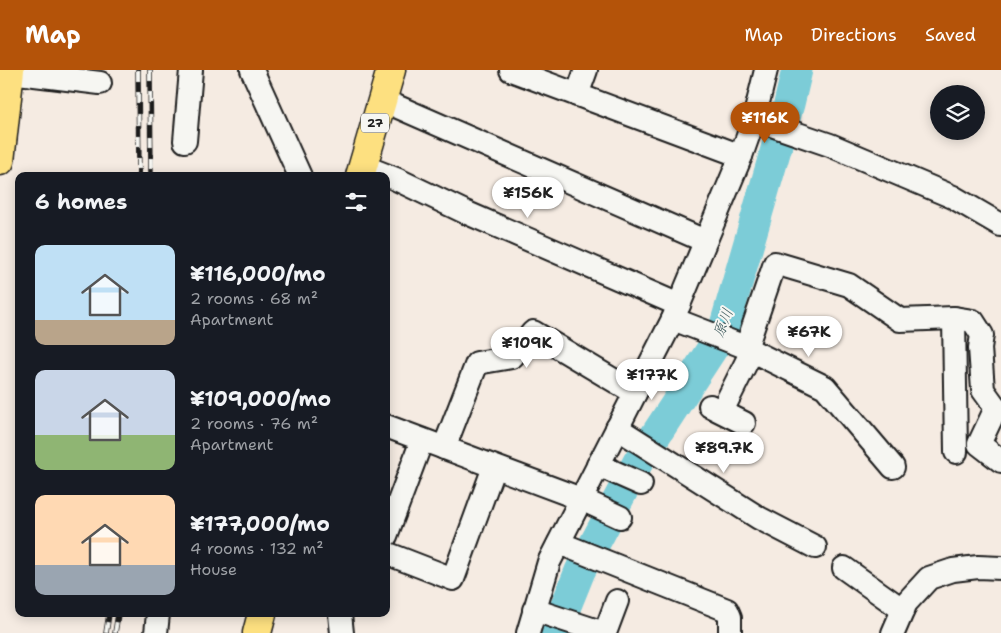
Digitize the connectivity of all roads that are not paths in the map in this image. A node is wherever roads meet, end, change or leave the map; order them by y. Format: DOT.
graph roads {
  1 [pos="191,70"];
  2 [pos="252,70"];
  3 [pos="391,70"];
  4 [pos="511,70"];
  5 [pos="586,70"];
  6 [pos="766,70"];
  7 [pos="10,71"];
  8 [pos="87,78"];
  9 [pos="577,95"];
  10 [pos="382,100"];
  11 [pos="761,121"];
  12 [pos="185,141"];
  13 [pos="741,156"];
  14 [pos="0,161"];
  15 [pos="361,171"];
  16 [pos="298,172"];
  17 [pos="390,178"];
  18 [pos="1001,225"];
  19 [pos="705,242"];
  20 [pos="676,312"];
  21 [pos="954,318"];
  22 [pos="749,349"];
  23 [pos="635,393"];
  24 [pos="744,423"];
  25 [pos="390,428"];
  26 [pos="617,428"];
  27 [pos="422,440"];
  28 [pos="444,448"];
  29 [pos="956,452"];
  30 [pos="1001,461"];
  31 [pos="494,467"];
  32 [pos="602,467"];
  33 [pos="894,467"];
  34 [pos="641,484"];
  35 [pos="585,501"];
  36 [pos="620,517"];
  37 [pos="390,525"];
  38 [pos="566,545"];
  39 [pos="815,547"];
  40 [pos="390,555"];
  41 [pos="844,568"];
  42 [pos="1001,568"];
  43 [pos="617,601"];
  44 [pos="539,612"];
  45 [pos="158,617"];
  46 [pos="261,617"];
  47 [pos="340,617"];
  48 [pos="730,625"];
  49 [pos="897,626"];
  50 [pos="156,633"];
  51 [pos="257,633"];
  52 [pos="342,633"];
  53 [pos="528,633"];
  54 [pos="605,633"];
  1 -- 12 [label="street"];
  2 -- 16 [label="street"];
  3 -- 10 [label="main road, 27"];
  4 -- 9 [label="street"];
  5 -- 9 [label="street"];
  6 -- 11 [label="street"];
  7 -- 8 [label="street"];
  7 -- 14 [label="main road"];
  9 -- 13 [label="street"];
  10 -- 15 [label="main road, 27"];
  10 -- 19 [label="street"];
  11 -- 13 [label="street"];
  11 -- 18 [label="street"];
  13 -- 19 [label="street"];
  17 -- 20 [label="street"];
  19 -- 20 [label="street"];
  20 -- 22 [label="street"];
  20 -- 23 [label="street"];
  21 -- 22 [label="street"];
  21 -- 29 [label="street"];
  21 -- 30 [label="street"];
  22 -- 24 [label="street"];
  22 -- 33 [label="street"];
  23 -- 26 [label="street"];
  23 -- 28 [label="street"];
  25 -- 27 [label="street"];
  26 -- 32 [label="street"];
  26 -- 39 [label="street"];
  27 -- 28 [label="street"];
  27 -- 37 [label="street"];
  28 -- 31 [label="street"];
  31 -- 35 [label="street"];
  31 -- 40 [label="street"];
  32 -- 34 [label="street"];
  32 -- 35 [label="street"];
  35 -- 36 [label="street"];
  35 -- 38 [label="street"];
  38 -- 44 [label="street"];
  38 -- 48 [label="street"];
  41 -- 49 [label="street"];
  42 -- 49 [label="street"];
  43 -- 54 [label="street"];
  44 -- 53 [label="street"];
  44 -- 54 [label="street"];
  45 -- 50 [label="street"];
  46 -- 51 [label="main road"];
  47 -- 52 [label="street"];
}
